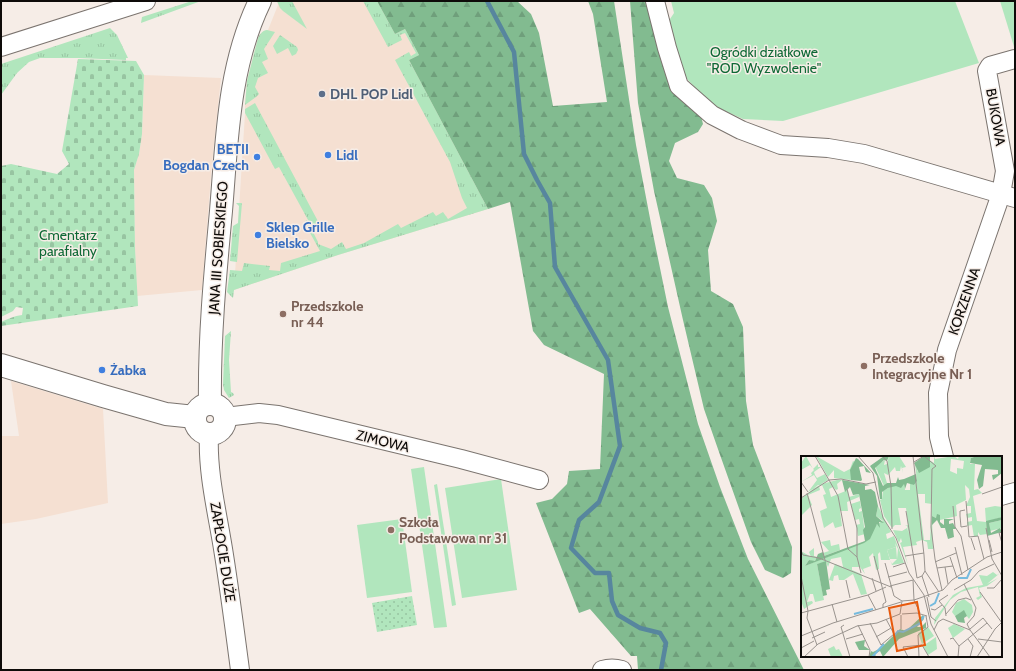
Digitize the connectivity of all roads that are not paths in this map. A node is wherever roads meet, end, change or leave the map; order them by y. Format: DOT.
graph roads {
  1 [pos="146,1"];
  2 [pos="260,1"];
  3 [pos="655,1"];
  4 [pos="1,47"];
  5 [pos="1015,59"];
  6 [pos="1008,196"];
  7 [pos="1,365"];
  8 [pos="210,413"];
  9 [pos="209,434"];
  10 [pos="944,456"];
  11 [pos="539,480"];
  12 [pos="1015,492"];
  13 [pos="1002,496"];
  14 [pos="240,670"];
  1 -- 4 [label="street"];
  2 -- 8 [label="street, JANA III SOBIESKIEGO"];
  3 -- 6 [label="street"];
  5 -- 6 [label="street, BUKOWA"];
  6 -- 10 [label="street, KORZENNA"];
  7 -- 8 [label="street"];
  8 -- 9 [label="street"];
  8 -- 11 [label="street, ZIMOWA"];
  9 -- 14 [label="street, ZAPŁOCIE DUŻE"];
  12 -- 13 [label="street"];
}
